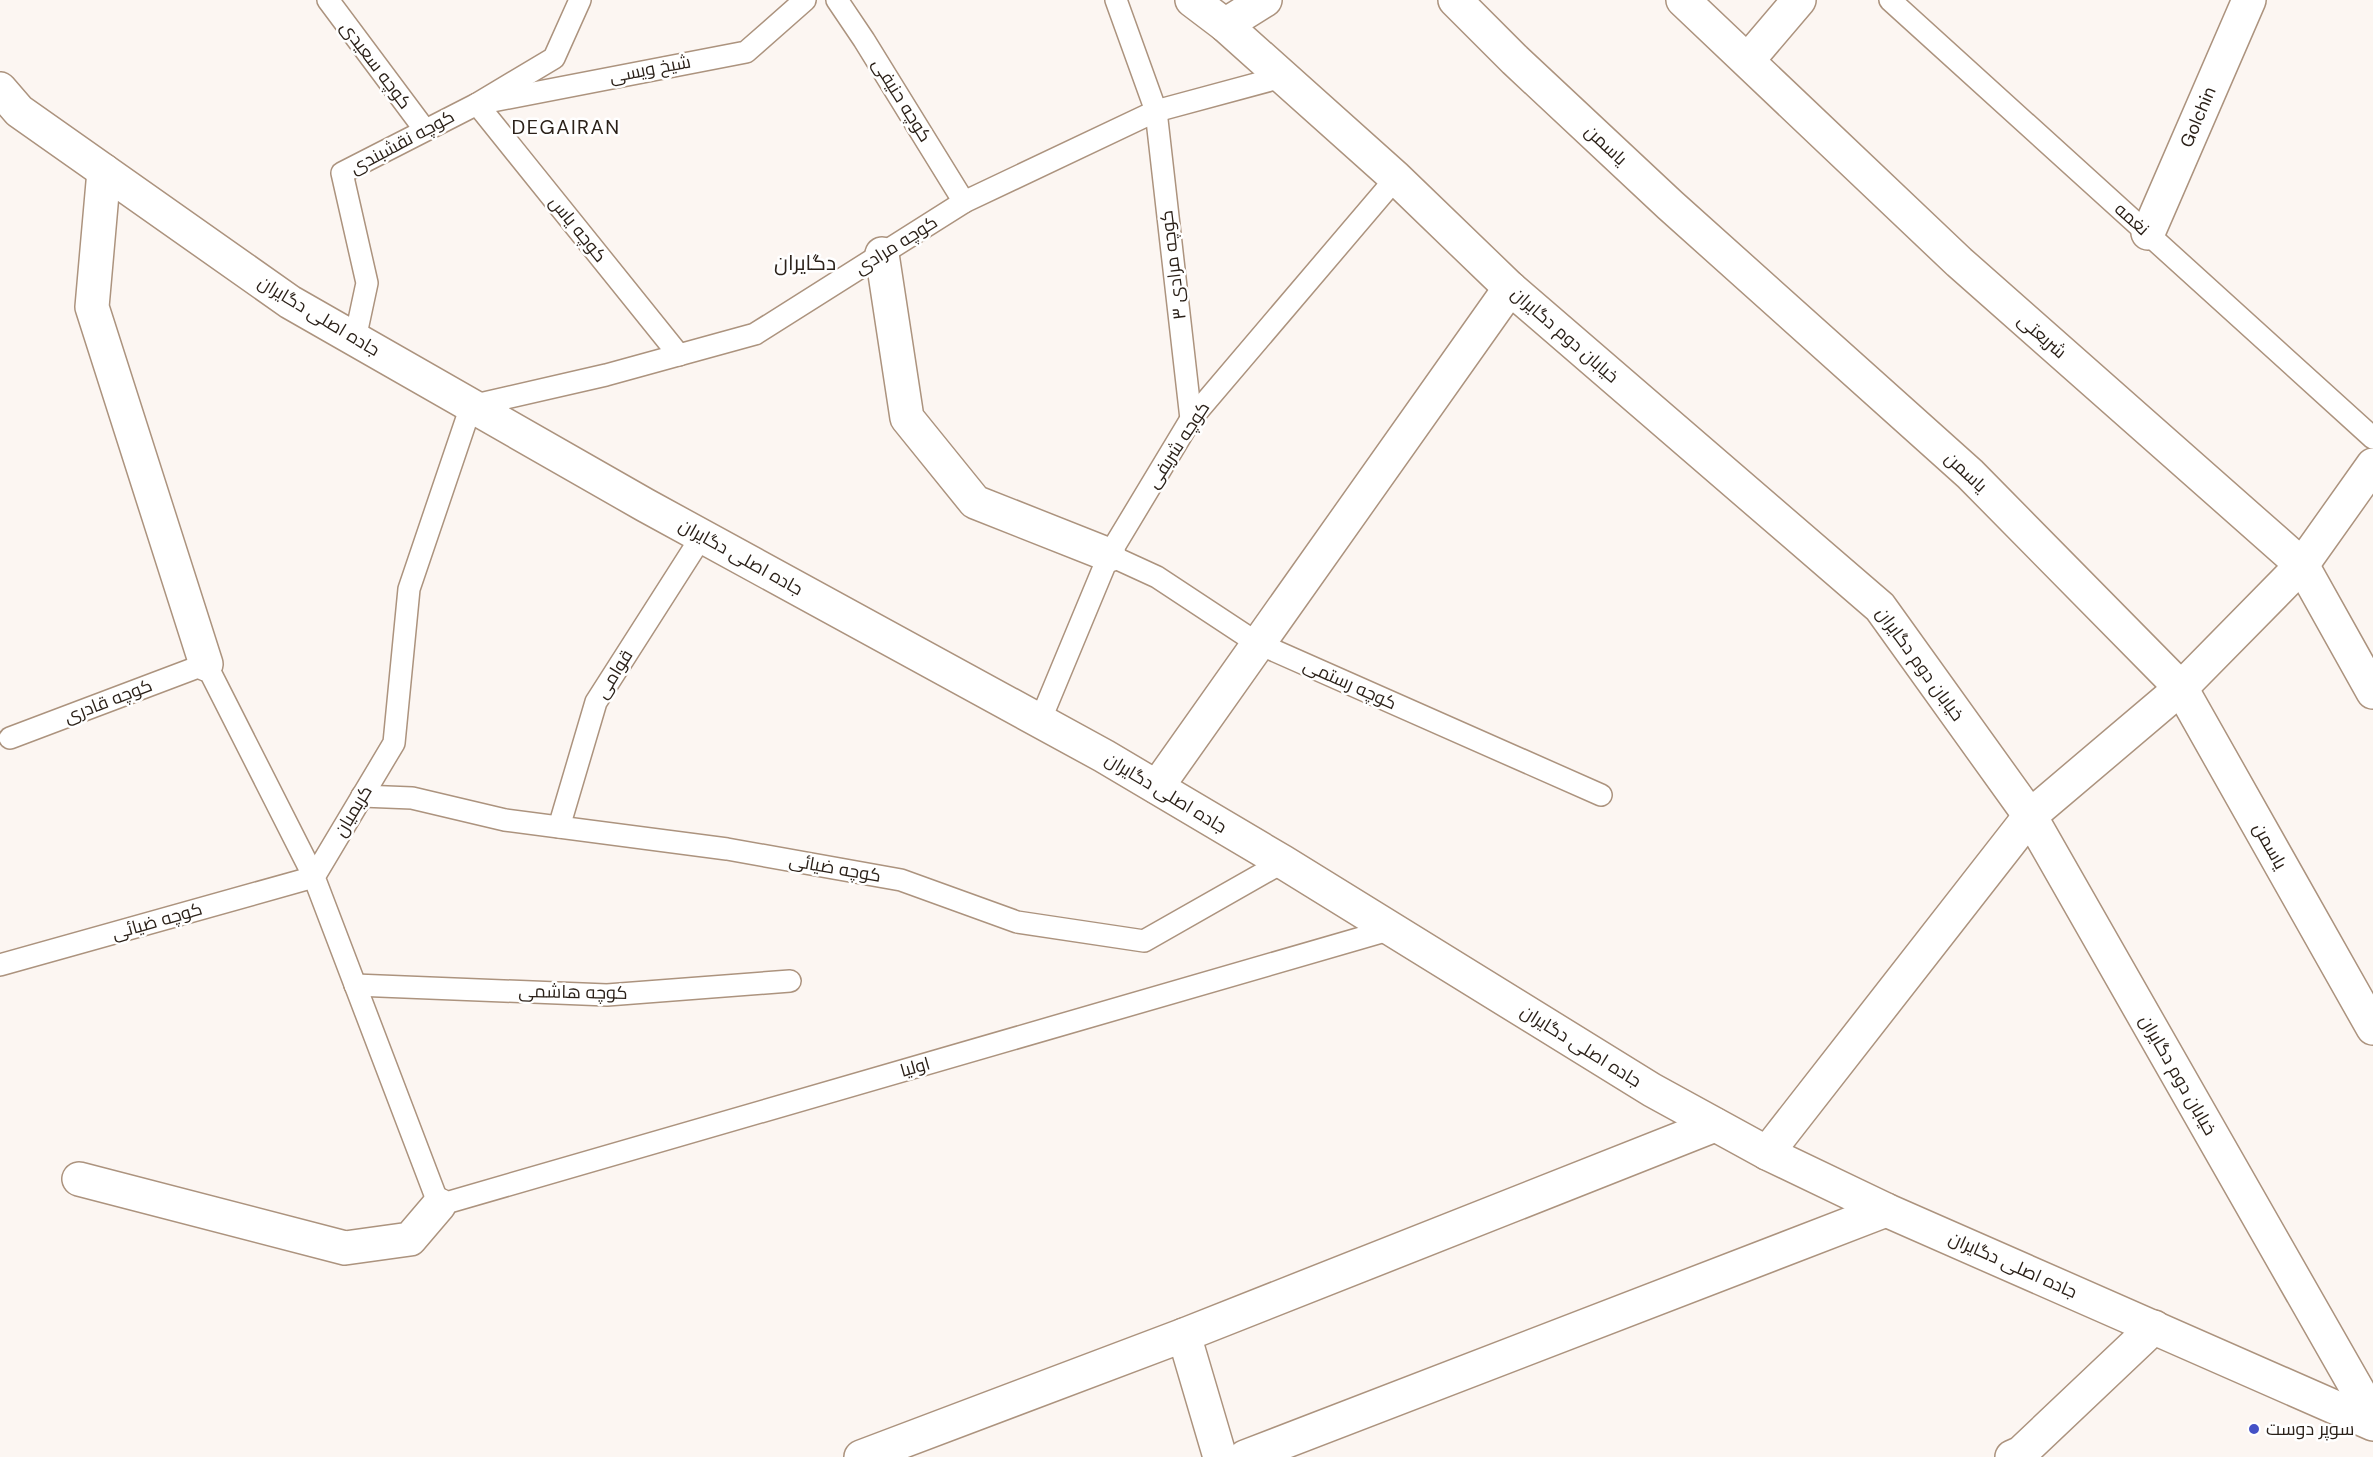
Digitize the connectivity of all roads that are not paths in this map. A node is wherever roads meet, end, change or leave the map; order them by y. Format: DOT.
graph roads {
  1 [pos="328,0"];
  2 [pos="580,0"];
  3 [pos="805,0"];
  4 [pos="837,0"];
  5 [pos="1116,0"];
  6 [pos="1192,0"];
  7 [pos="1265,0"];
  8 [pos="1455,0"];
  9 [pos="1683,0"];
  10 [pos="1799,0"];
  11 [pos="1890,0"];
  12 [pos="2249,0"];
  13 [pos="1225,25"];
  14 [pos="1748,60"];
  15 [pos="1282,77"];
  16 [pos="0,89"];
  17 [pos="477,104"];
  18 [pos="1156,111"];
  19 [pos="425,130"];
  20 [pos="104,171"];
  21 [pos="1396,178"];
  22 [pos="964,202"];
  23 [pos="2148,233"];
  24 [pos="882,254"];
  25 [pos="1510,288"];
  26 [pos="355,339"];
  27 [pos="679,355"];
  28 [pos="471,406"];
  29 [pos="1191,419"];
  30 [pos="2373,438"];
  31 [pos="2373,465"];
  32 [pos="702,536"];
  33 [pos="1109,555"];
  34 [pos="2302,565"];
  35 [pos="1257,643"];
  36 [pos="206,664"];
  37 [pos="2181,688"];
  38 [pos="2373,692"];
  39 [pos="1040,721"];
  40 [pos="10,738"];
  41 [pos="1157,787"];
  42 [pos="362,795"];
  43 [pos="1601,795"];
  44 [pos="2030,816"];
  45 [pos="559,827"];
  46 [pos="1283,862"];
  47 [pos="314,877"];
  48 [pos="1392,929"];
  49 [pos="0,965"];
  50 [pos="790,981"];
  51 [pos="355,985"];
  52 [pos="2373,1028"];
  53 [pos="1715,1125"];
  54 [pos="1767,1153"];
  55 [pos="79,1179"];
  56 [pos="439,1205"];
  57 [pos="1886,1209"];
  58 [pos="2154,1327"];
  59 [pos="1184,1335"];
  60 [pos="2373,1417"];
  61 [pos="2373,1424"];
  62 [pos="861,1457"];
  63 [pos="1220,1457"];
  64 [pos="1245,1457"];
  65 [pos="2012,1457"];
  1 -- 19 [label="lane, کوچه سعیدی"];
  2 -- 17 [label="lane, کوچه نقشبندی"];
  3 -- 17 [label="lane, شیخ ویسی"];
  4 -- 22 [label="lane, کوچه حنیفی"];
  5 -- 18 [label="lane, کوچه مرادی ۳"];
  6 -- 13 [label="street, خیابان دوم دگایران"];
  7 -- 13 [label="street"];
  8 -- 37 [label="street, یاسمن"];
  9 -- 14 [label="street, شریعتی"];
  10 -- 14 [label="street"];
  11 -- 23 [label="lane, نغمه"];
  12 -- 23 [label="street, Golchin"];
  13 -- 15 [label="street, خیابان دوم دگایران"];
  14 -- 34 [label="street, شریعتی"];
  15 -- 18 [label="lane, کوچه مرادی"];
  15 -- 21 [label="street, خیابان دوم دگایران"];
  16 -- 20 [label="street, جاده اصلی دگایران"];
  17 -- 19 [label="lane, کوچه نقشبندی"];
  17 -- 27 [label="lane, کوچه یاس"];
  18 -- 22 [label="lane, کوچه مرادی"];
  18 -- 29 [label="lane, کوچه مرادی ۳"];
  19 -- 26 [label="lane, کوچه نقشبندی"];
  20 -- 26 [label="street, جاده اصلی دگایران"];
  20 -- 36 [label="street"];
  21 -- 25 [label="street, خیابان دوم دگایران"];
  21 -- 29 [label="lane, کوچه شریفی"];
  22 -- 24 [label="lane, کوچه مرادی"];
  23 -- 30 [label="lane, نغمه"];
  24 -- 27 [label="lane, کوچه مرادی"];
  24 -- 33 [label="street"];
  25 -- 35 [label="street"];
  25 -- 44 [label="street, خیابان دوم دگایران"];
  26 -- 28 [label="street, جاده اصلی دگایران"];
  27 -- 28 [label="lane, کوچه مرادی"];
  28 -- 32 [label="street, جاده اصلی دگایران"];
  28 -- 42 [label="lane, کریمیان"];
  29 -- 33 [label="lane, کوچه شریفی"];
  31 -- 34 [label="street"];
  32 -- 39 [label="street, جاده اصلی دگایران"];
  32 -- 45 [label="lane, قوامی"];
  33 -- 35 [label="lane, کوچه رستمی"];
  33 -- 39 [label="lane, کوچه شریفی"];
  34 -- 37 [label="street"];
  34 -- 38 [label="street, شریعتی"];
  35 -- 41 [label="street"];
  35 -- 43 [label="lane, کوچه رستمی"];
  36 -- 40 [label="lane, کوچه قادری"];
  36 -- 47 [label="lane"];
  37 -- 44 [label="street"];
  37 -- 52 [label="street, یاسمن"];
  39 -- 41 [label="street, جاده اصلی دگایران"];
  41 -- 46 [label="street, جاده اصلی دگایران"];
  42 -- 45 [label="lane, کوچه ضیائی"];
  42 -- 47 [label="lane, کریمیان"];
  44 -- 54 [label="street"];
  44 -- 60 [label="street, خیابان دوم دگایران"];
  45 -- 46 [label="lane, کوچه ضیائی"];
  46 -- 48 [label="street, جاده اصلی دگایران"];
  47 -- 49 [label="lane, کوچه ضیائی"];
  47 -- 51 [label="lane"];
  48 -- 53 [label="street, جاده اصلی دگایران"];
  48 -- 56 [label="lane, اولیا"];
  50 -- 51 [label="lane, کوچه هاشمی"];
  51 -- 56 [label="lane"];
  53 -- 54 [label="street, جاده اصلی دگایران"];
  53 -- 59 [label="street"];
  54 -- 57 [label="street, جاده اصلی دگایران"];
  55 -- 56 [label="street"];
  57 -- 58 [label="street, جاده اصلی دگایران"];
  57 -- 64 [label="street"];
  58 -- 61 [label="street, جاده اصلی دگایران"];
  58 -- 65 [label="street"];
  59 -- 62 [label="street"];
  59 -- 63 [label="street"];
}
